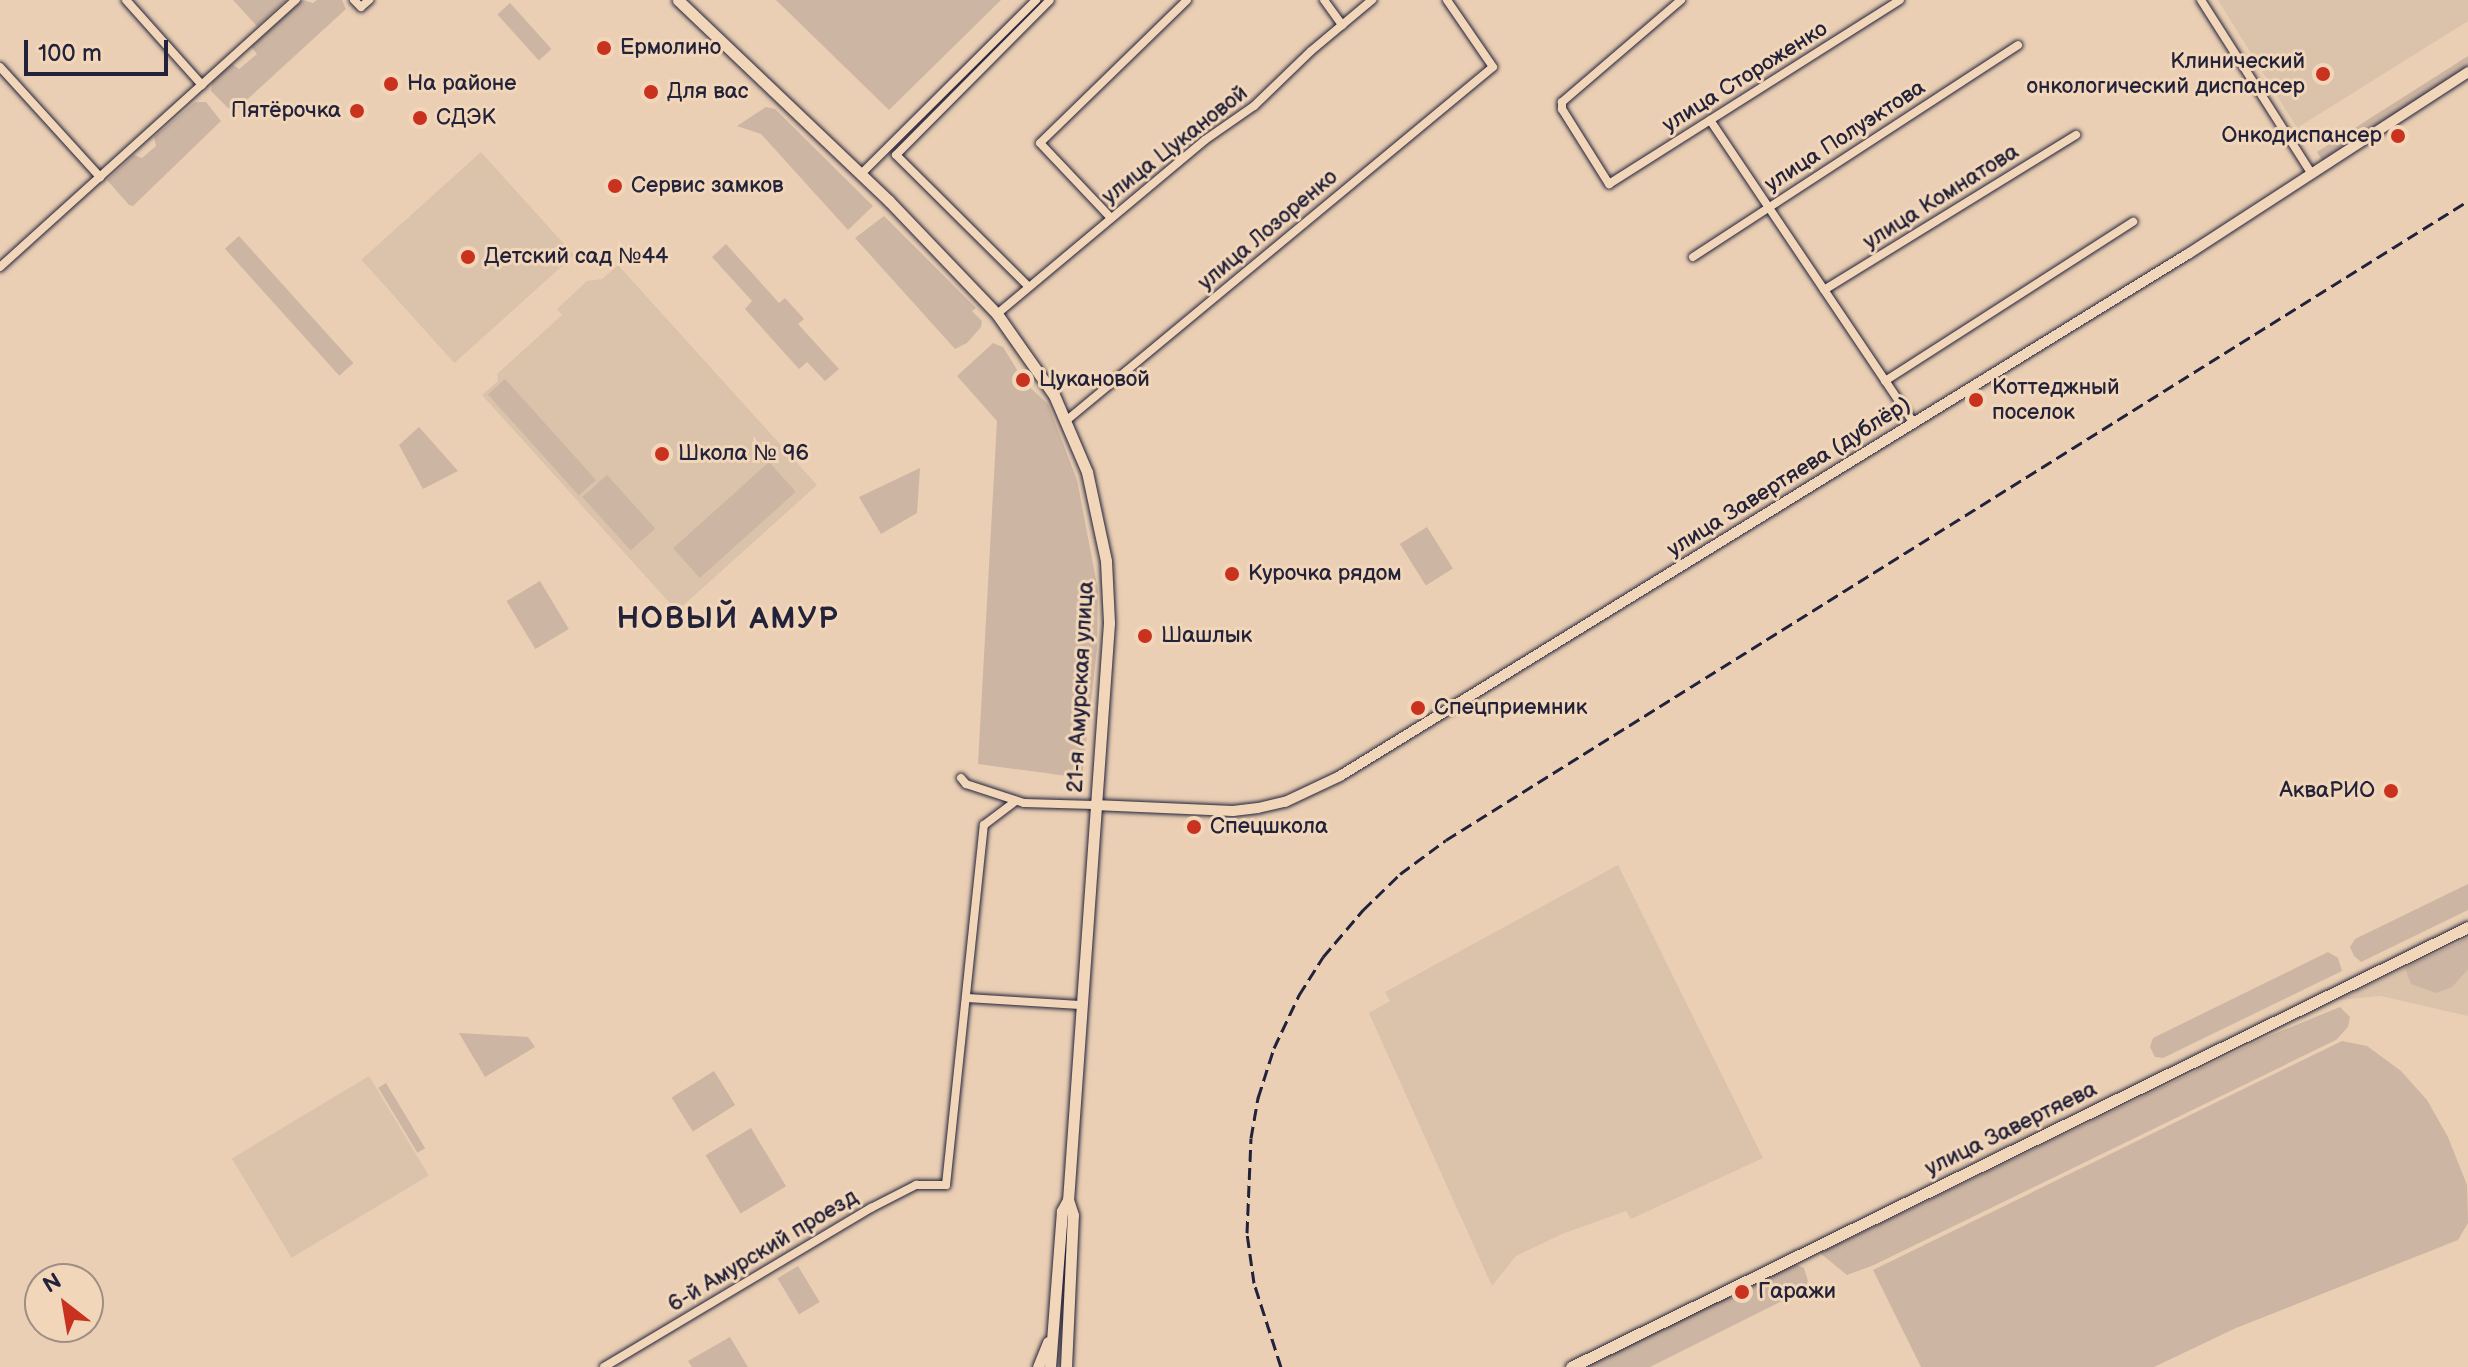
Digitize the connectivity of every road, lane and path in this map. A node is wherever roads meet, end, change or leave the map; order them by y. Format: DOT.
graph roads {
  1 [pos="126,0"];
  2 [pos="296,0"];
  3 [pos="354,0"];
  4 [pos="369,0"];
  5 [pos="678,0"];
  6 [pos="1036,0"];
  7 [pos="1050,0"];
  8 [pos="1187,0"];
  9 [pos="1324,0"];
  10 [pos="1372,0"];
  11 [pos="1447,0"];
  12 [pos="1681,0"];
  13 [pos="1900,0"];
  14 [pos="2201,0"];
  15 [pos="1342,25"];
  16 [pos="2018,45"];
  17 [pos="0,67"];
  18 [pos="2468,72"];
  19 [pos="202,85"];
  20 [pos="1710,120"];
  21 [pos="2076,135"];
  22 [pos="861,174"];
  23 [pos="2312,174"];
  24 [pos="100,177"];
  25 [pos="1769,207"];
  26 [pos="1111,218"];
  27 [pos="2133,222"];
  28 [pos="1693,257"];
  29 [pos="0,267"];
  30 [pos="1028,286"];
  31 [pos="1824,290"];
  32 [pos="997,314"];
  33 [pos="1885,381"];
  34 [pos="1067,420"];
  35 [pos="1914,424"];
  36 [pos="961,778"];
  37 [pos="1016,801"];
  38 [pos="1094,805"];
  39 [pos="2468,927"];
  40 [pos="967,998"];
  41 [pos="1080,1005"];
  42 [pos="1068,1200"];
  43 [pos="1052,1339"];
  44 [pos="1067,1344"];
  45 [pos="604,1367"];
  46 [pos="1038,1367"];
  47 [pos="1050,1367"];
  48 [pos="1066,1367"];
  49 [pos="1075,1367"];
  50 [pos="1571,1367"];
  1 -- 19 [label="street"];
  2 -- 19 [label="street"];
  3 -- 4 [label="street"];
  5 -- 22 [label="main road, 21-я Амурская улица"];
  6 -- 22 [label="street"];
  7 -- 30 [label="street"];
  8 -- 26 [label="street"];
  9 -- 15 [label="street"];
  10 -- 15 [label="street, улица Цукановой"];
  11 -- 34 [label="street, улица Лозоренко"];
  12 -- 20 [label="street, улица Стороженко"];
  13 -- 20 [label="street, улица Стороженко"];
  14 -- 23 [label="street"];
  15 -- 26 [label="street, улица Цукановой"];
  16 -- 25 [label="street, улица Полуэктова"];
  17 -- 24 [label="street"];
  18 -- 23 [label="street, улица Завертяева (дублёр)"];
  19 -- 24 [label="street"];
  20 -- 25 [label="street"];
  21 -- 31 [label="street, улица Комнатова"];
  22 -- 32 [label="main road, 21-я Амурская улица"];
  23 -- 35 [label="street, улица Завертяева (дублёр)"];
  24 -- 29 [label="street"];
  25 -- 28 [label="street, улица Полуэктова"];
  25 -- 31 [label="street"];
  26 -- 30 [label="street, улица Цукановой"];
  27 -- 33 [label="street"];
  30 -- 32 [label="street, улица Цукановой"];
  31 -- 33 [label="street"];
  32 -- 34 [label="main road, 21-я Амурская улица"];
  33 -- 35 [label="street"];
  34 -- 38 [label="main road, 21-я Амурская улица"];
  35 -- 38 [label="street, улица Завертяева (дублёр)"];
  36 -- 37 [label="street"];
  37 -- 38 [label="street"];
  37 -- 40 [label="street"];
  38 -- 41 [label="main road, 21-я Амурская улица"];
  39 -- 50 [label="main road, улица Завертяева"];
  40 -- 41 [label="street"];
  40 -- 45 [label="street, 6-й Амурский проезд"];
  41 -- 42 [label="main road, 21-я Амурская улица"];
  42 -- 43 [label="main road, 21-я Амурская улица"];
  42 -- 44 [label="main road, 21-я Амурская улица"];
  43 -- 46 [label="main road"];
  43 -- 47 [label="main road, 21-я Амурская улица"];
  44 -- 48 [label="main road, 21-я Амурская улица"];
  44 -- 49 [label="main road"];
}
